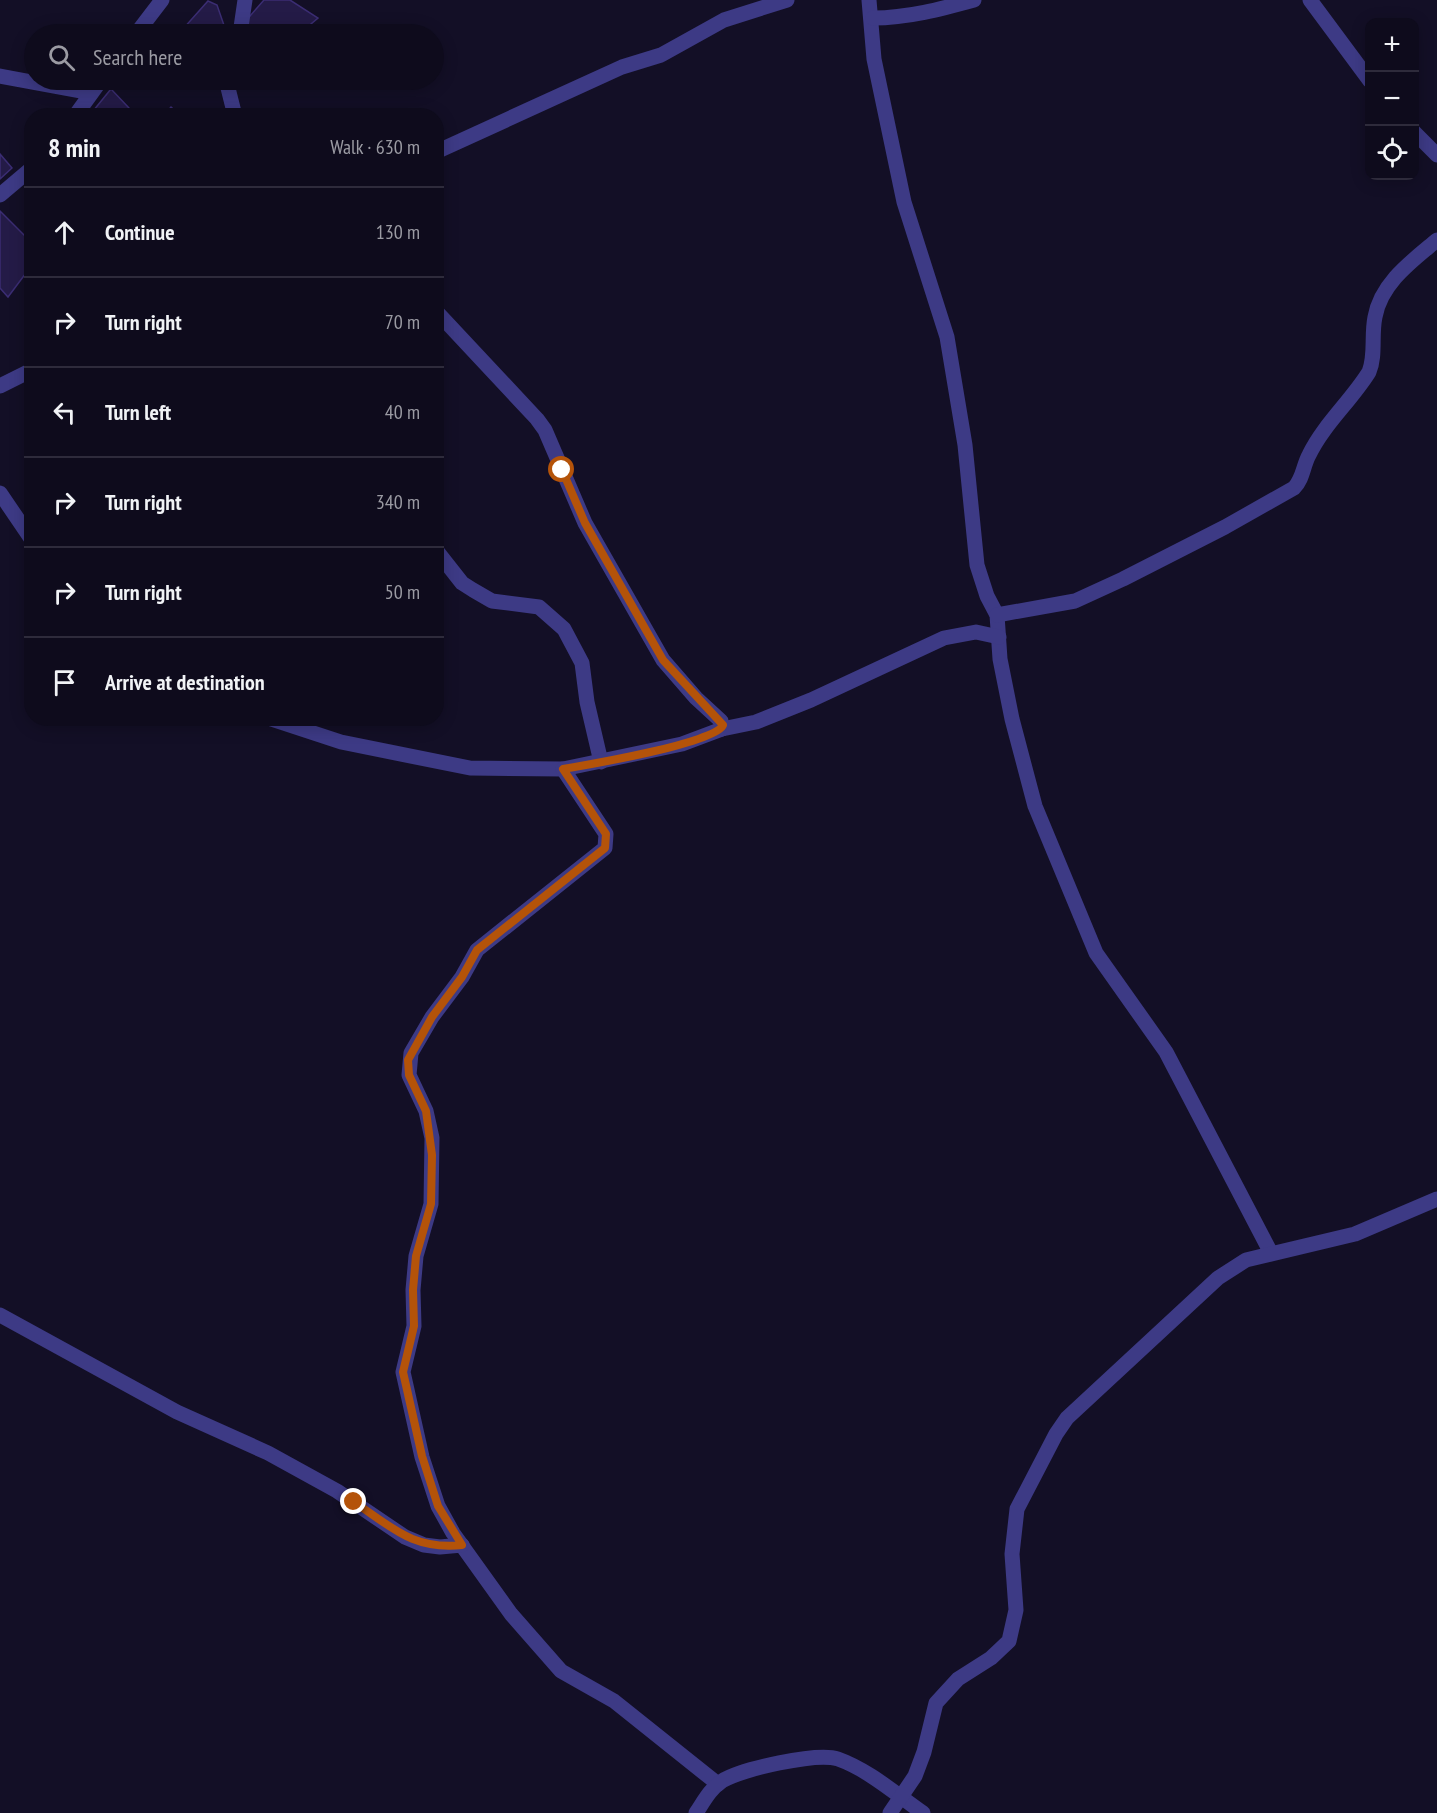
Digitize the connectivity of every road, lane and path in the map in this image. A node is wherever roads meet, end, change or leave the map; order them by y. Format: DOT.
graph roads {
  1 [pos="162,0"];
  2 [pos="245,0"];
  3 [pos="787,0"];
  4 [pos="854,0"];
  5 [pos="974,0"];
  6 [pos="1310,0"];
  7 [pos="871,8"];
  8 [pos="144,24"];
  9 [pos="241,24"];
  10 [pos="1365,74"];
  11 [pos="0,75"];
  12 [pos="24,80"];
  13 [pos="76,90"];
  14 [pos="94,90"];
  15 [pos="228,90"];
  16 [pos="91,93"];
  17 [pos="81,108"];
  18 [pos="233,108"];
  19 [pos="1419,137"];
  20 [pos="444,148"];
  21 [pos="1437,155"];
  22 [pos="24,175"];
  23 [pos="0,195"];
  24 [pos="1437,240"];
  25 [pos="444,320"];
  26 [pos="24,374"];
  27 [pos="0,386"];
  28 [pos="0,493"];
  29 [pos="24,528"];
  30 [pos="444,560"];
  31 [pos="998,618"];
  32 [pos="984,633"];
  33 [pos="999,638"];
  34 [pos="292,726"];
  35 [pos="722,729"];
  36 [pos="601,762"];
  37 [pos="563,769"];
  38 [pos="1437,1199"];
  39 [pos="1271,1253"];
  40 [pos="0,1315"];
  41 [pos="462,1545"];
  42 [pos="718,1784"];
  43 [pos="902,1799"];
  44 [pos="696,1813"];
  45 [pos="890,1813"];
  46 [pos="923,1813"];
  1 -- 8 [label="street"];
  2 -- 9 [label="street"];
  3 -- 20 [label="street"];
  4 -- 7 [label="street"];
  5 -- 7 [label="street"];
  6 -- 10 [label="street"];
  7 -- 31 [label="street"];
  11 -- 12 [label="street"];
  13 -- 16 [label="street"];
  14 -- 16 [label="street"];
  15 -- 18 [label="street"];
  16 -- 17 [label="street"];
  19 -- 21 [label="street"];
  22 -- 23 [label="street"];
  24 -- 31 [label="street"];
  25 -- 35 [label="street"];
  26 -- 27 [label="street"];
  28 -- 29 [label="street"];
  30 -- 36 [label="street"];
  31 -- 32 [label="street"];
  31 -- 33 [label="street"];
  32 -- 33 [label="street"];
  32 -- 35 [label="street"];
  33 -- 39 [label="street"];
  34 -- 37 [label="street"];
  35 -- 36 [label="street"];
  36 -- 37 [label="street"];
  37 -- 41 [label="street"];
  38 -- 39 [label="street"];
  39 -- 43 [label="street"];
  40 -- 41 [label="street"];
  41 -- 42 [label="street"];
  42 -- 43 [label="street"];
  42 -- 44 [label="street"];
  43 -- 45 [label="street"];
  43 -- 46 [label="street"];
}
